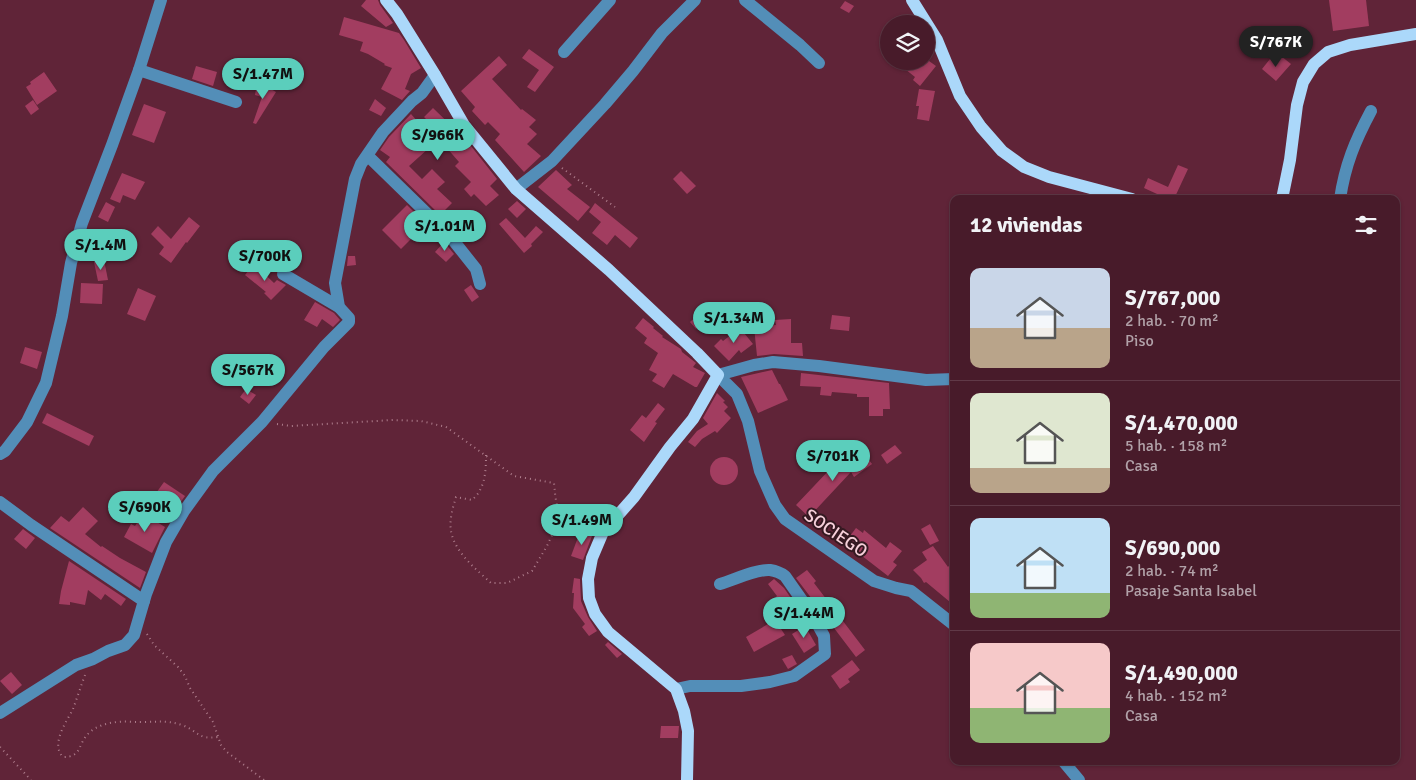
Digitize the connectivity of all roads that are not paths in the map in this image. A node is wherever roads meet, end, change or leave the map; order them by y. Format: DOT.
graph roads {
  1 [pos="161,0"];
  2 [pos="386,0"];
  3 [pos="610,0"];
  4 [pos="695,0"];
  5 [pos="745,0"];
  6 [pos="912,0"];
  7 [pos="1416,34"];
  8 [pos="564,52"];
  9 [pos="818,63"];
  10 [pos="139,70"];
  11 [pos="435,75"];
  12 [pos="236,102"];
  13 [pos="1372,111"];
  14 [pos="368,156"];
  15 [pos="516,189"];
  16 [pos="1117,195"];
  17 [pos="1283,195"];
  18 [pos="1341,195"];
  19 [pos="283,274"];
  20 [pos="480,284"];
  21 [pos="339,307"];
  22 [pos="718,375"];
  23 [pos="950,379"];
  24 [pos="0,454"];
  25 [pos="0,502"];
  26 [pos="720,584"];
  27 [pos="144,601"];
  28 [pos="950,622"];
  29 [pos="676,689"];
  30 [pos="0,713"];
  31 [pos="1066,765"];
  32 [pos="687,780"];
  33 [pos="1079,780"];
  1 -- 10 [label="street"];
  2 -- 11 [label="main road"];
  3 -- 8 [label="street"];
  4 -- 15 [label="street"];
  5 -- 9 [label="street"];
  6 -- 16 [label="main road"];
  7 -- 17 [label="main road"];
  10 -- 12 [label="street"];
  10 -- 24 [label="street"];
  11 -- 14 [label="street"];
  11 -- 15 [label="main road"];
  13 -- 18 [label="street"];
  14 -- 20 [label="street"];
  14 -- 21 [label="street"];
  15 -- 22 [label="main road"];
  19 -- 21 [label="street"];
  21 -- 27 [label="street"];
  22 -- 23 [label="street"];
  22 -- 28 [label="street, SOCIEGO"];
  22 -- 29 [label="main road"];
  25 -- 27 [label="street"];
  26 -- 29 [label="street"];
  27 -- 30 [label="street"];
  29 -- 32 [label="main road"];
  31 -- 33 [label="street"];
}
